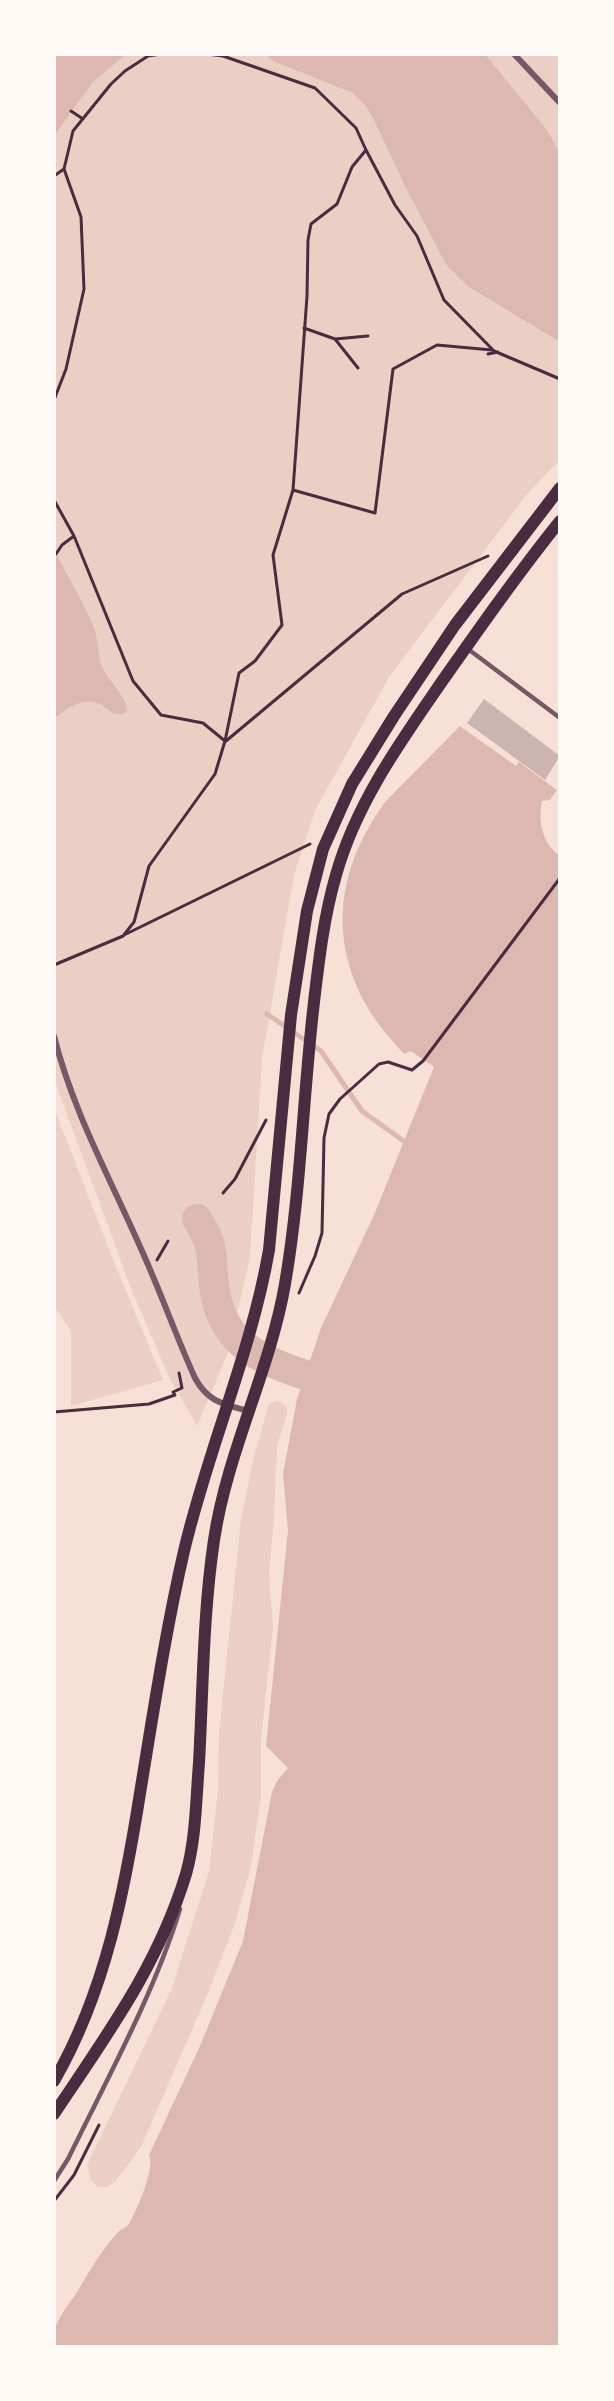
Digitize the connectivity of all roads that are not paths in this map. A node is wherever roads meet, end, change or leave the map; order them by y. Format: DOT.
graph roads {
  1 [pos="514,54"];
  2 [pos="560,103"];
  3 [pos="560,488"];
  4 [pos="560,521"];
  5 [pos="466,647"];
  6 [pos="560,718"];
  7 [pos="54,1036"];
  8 [pos="227,1405"];
  9 [pos="248,1411"];
  10 [pos="187,1871"];
  11 [pos="54,2081"];
  12 [pos="54,2114"];
  13 [pos="54,2181"];
  1 -- 2 [label="street"];
  3 -- 8 [label="main road"];
  4 -- 5 [label="main road"];
  5 -- 6 [label="lane"];
  5 -- 9 [label="main road"];
  7 -- 8 [label="street"];
  8 -- 9 [label="street"];
  8 -- 11 [label="main road"];
  9 -- 10 [label="main road"];
  10 -- 12 [label="main road"];
  10 -- 13 [label="lane"];
}
